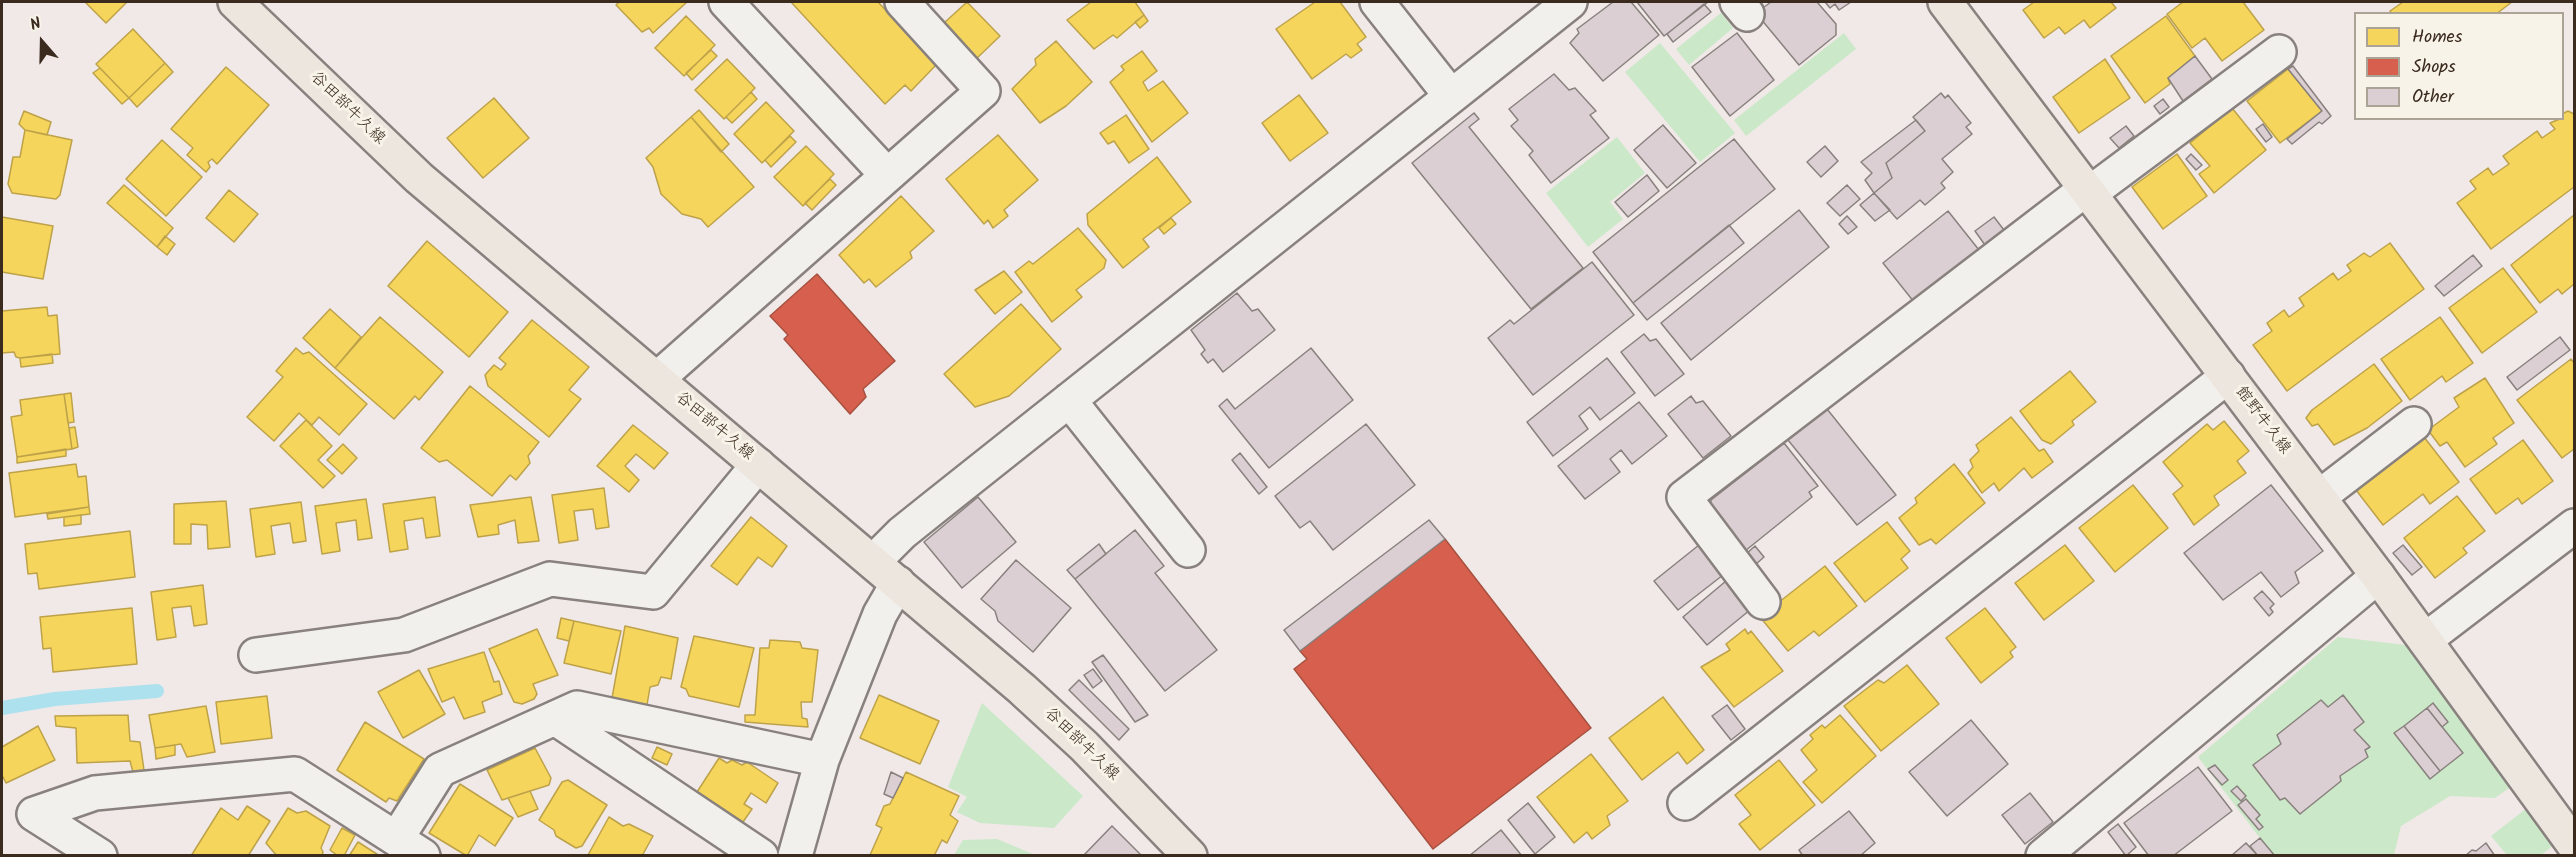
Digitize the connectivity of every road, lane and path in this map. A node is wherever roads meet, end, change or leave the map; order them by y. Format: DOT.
graph roads {
  1 [pos="235,2"];
  2 [pos="726,2"];
  3 [pos="902,2"];
  4 [pos="1377,2"];
  5 [pos="1570,2"];
  6 [pos="1954,5"];
  7 [pos="2278,52"];
  8 [pos="1451,96"];
  9 [pos="887,175"];
  10 [pos="2088,191"];
  11 [pos="2228,376"];
  12 [pos="657,379"];
  13 [pos="1069,400"];
  14 [pos="2414,424"];
  15 [pos="758,465"];
  16 [pos="2319,497"];
  17 [pos="2574,526"];
  18 [pos="1188,550"];
  19 [pos="873,562"];
  20 [pos="2378,576"];
  21 [pos="898,583"];
  22 [pos="1762,602"];
  23 [pos="2425,640"];
  24 [pos="256,655"];
  25 [pos="555,718"];
  26 [pos="822,760"];
  27 [pos="1685,803"];
  28 [pos="2574,845"];
  29 [pos="410,847"];
  30 [pos="100,855"];
  31 [pos="761,855"];
  32 [pos="795,855"];
  33 [pos="1190,855"];
  34 [pos="2043,855"];
  1 -- 12 [label="main road, 谷田部牛久線"];
  2 -- 9 [label="street"];
  3 -- 9 [label="street"];
  4 -- 8 [label="street"];
  5 -- 8 [label="street"];
  6 -- 10 [label="main road, 館野牛久線"];
  7 -- 10 [label="street"];
  8 -- 13 [label="street"];
  9 -- 12 [label="street"];
  10 -- 11 [label="main road, 館野牛久線"];
  10 -- 22 [label="street"];
  11 -- 16 [label="main road, 館野牛久線"];
  11 -- 27 [label="street"];
  12 -- 15 [label="main road, 谷田部牛久線"];
  13 -- 18 [label="street"];
  13 -- 19 [label="street"];
  14 -- 16 [label="street"];
  15 -- 19 [label="main road, 谷田部牛久線"];
  15 -- 24 [label="street"];
  16 -- 20 [label="main road, 館野牛久線"];
  17 -- 23 [label="street"];
  19 -- 21 [label="main road, 谷田部牛久線"];
  20 -- 23 [label="main road, 館野牛久線"];
  20 -- 34 [label="street"];
  21 -- 26 [label="street"];
  21 -- 33 [label="main road, 谷田部牛久線"];
  23 -- 28 [label="main road, 館野牛久線"];
  25 -- 26 [label="street"];
  25 -- 29 [label="street"];
  25 -- 31 [label="street"];
  26 -- 32 [label="street"];
  29 -- 30 [label="street"];
}
